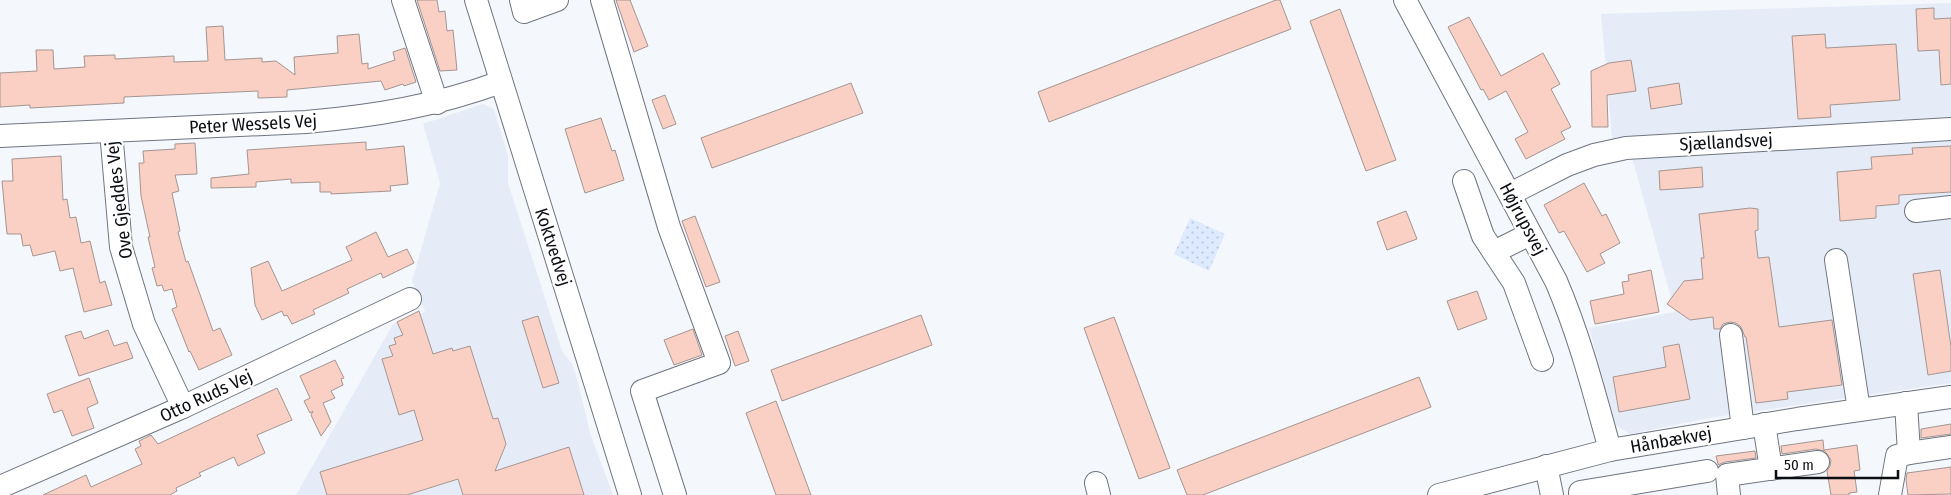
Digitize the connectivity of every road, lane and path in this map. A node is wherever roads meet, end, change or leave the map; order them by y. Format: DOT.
graph roads {
  1 [pos="403,0"];
  2 [pos="476,0"];
  3 [pos="521,0"];
  4 [pos="556,0"];
  5 [pos="602,0"];
  6 [pos="1405,0"];
  7 [pos="501,82"];
  8 [pos="437,103"];
  9 [pos="1951,129"];
  10 [pos="111,131"];
  11 [pos="0,136"];
  12 [pos="1464,181"];
  13 [pos="1510,194"];
  14 [pos="1951,207"];
  15 [pos="1916,211"];
  16 [pos="1530,234"];
  17 [pos="1494,252"];
  18 [pos="1836,260"];
  19 [pos="410,299"];
  20 [pos="1731,335"];
  21 [pos="1542,360"];
  22 [pos="1951,397"];
  23 [pos="1906,403"];
  24 [pos="184,407"];
  25 [pos="1859,410"];
  26 [pos="1753,426"];
  27 [pos="1951,447"];
  28 [pos="1610,450"];
  29 [pos="1910,454"];
  30 [pos="1818,462"];
  31 [pos="1546,466"];
  32 [pos="1771,469"];
  33 [pos="1708,471"];
  34 [pos="0,487"];
  35 [pos="1638,489"];
  36 [pos="630,495"];
  37 [pos="675,495"];
  38 [pos="1439,495"];
  39 [pos="1552,495"];
  40 [pos="1580,495"];
  41 [pos="1729,495"];
  42 [pos="1890,495"];
  1 -- 8 [label="street"];
  2 -- 7 [label="street, Koktvedvej"];
  3 -- 4 [label="street"];
  5 -- 37 [label="street"];
  6 -- 13 [label="street, Højrupsvej"];
  7 -- 8 [label="street, Peter Wessels Vej"];
  7 -- 36 [label="street, Koktvedvej"];
  8 -- 10 [label="street, Peter Wessels Vej"];
  9 -- 13 [label="street, Sjællandsvej"];
  10 -- 11 [label="street, Peter Wessels Vej"];
  10 -- 24 [label="street, Ove Gjeddes Vej"];
  12 -- 17 [label="street"];
  13 -- 16 [label="street, Højrupsvej"];
  14 -- 15 [label="street"];
  16 -- 17 [label="street"];
  16 -- 28 [label="street, Højrupsvej"];
  17 -- 21 [label="street"];
  18 -- 25 [label="street"];
  19 -- 24 [label="street, Otto Ruds Vej"];
  20 -- 26 [label="street"];
  22 -- 23 [label="street, Hånbækvej"];
  23 -- 25 [label="street, Hånbækvej"];
  23 -- 29 [label="street"];
  24 -- 34 [label="street, Otto Ruds Vej"];
  25 -- 26 [label="street, Hånbækvej"];
  26 -- 28 [label="street, Hånbækvej"];
  26 -- 32 [label="street"];
  27 -- 29 [label="street"];
  28 -- 31 [label="street, Hånbækvej"];
  29 -- 42 [label="street"];
  30 -- 32 [label="street"];
  31 -- 38 [label="street, Hånbækvej"];
  31 -- 39 [label="street"];
  32 -- 41 [label="street"];
  33 -- 35 [label="street"];
  35 -- 40 [label="street"];
}
